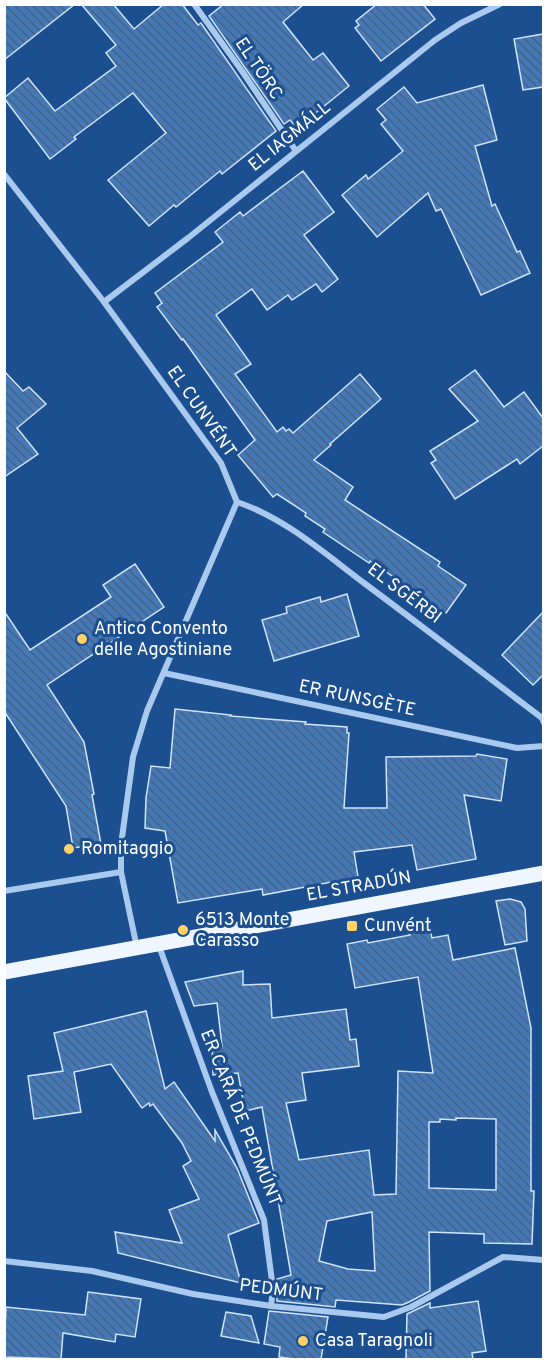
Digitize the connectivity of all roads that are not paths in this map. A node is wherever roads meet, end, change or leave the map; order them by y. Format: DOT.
graph roads {
  1 [pos="194,4"];
  2 [pos="500,4"];
  3 [pos="296,151"];
  4 [pos="4,174"];
  5 [pos="104,302"];
  6 [pos="237,502"];
  7 [pos="164,673"];
  8 [pos="543,719"];
  9 [pos="543,746"];
  10 [pos="121,872"];
  11 [pos="543,873"];
  12 [pos="4,891"];
  13 [pos="158,945"];
  14 [pos="137,949"];
  15 [pos="4,972"];
  16 [pos="543,1260"];
  17 [pos="4,1261"];
  18 [pos="272,1306"];
  1 -- 3 [label="street, EL TÖRC"];
  2 -- 3 [label="street, EL IAGMÁLL"];
  3 -- 5 [label="street, EL IAGMÁLL"];
  4 -- 5 [label="street, EL CUNVÉNT"];
  5 -- 6 [label="street, EL CUNVÉNT"];
  6 -- 7 [label="street"];
  6 -- 8 [label="street, EL SGÉRBI"];
  7 -- 9 [label="street, ER RUNSGÈTE"];
  7 -- 10 [label="street"];
  10 -- 12 [label="street"];
  10 -- 14 [label="street"];
  11 -- 13 [label="main road, EL STRADÚN"];
  13 -- 14 [label="main road, EL STRADÚN"];
  13 -- 18 [label="street, ER CARÁ DE PEDMÚNT"];
  14 -- 15 [label="main road, EL STRADÚN"];
  16 -- 18 [label="street, PEDMÚNT"];
  17 -- 18 [label="street, PEDMÚNT"];
}
